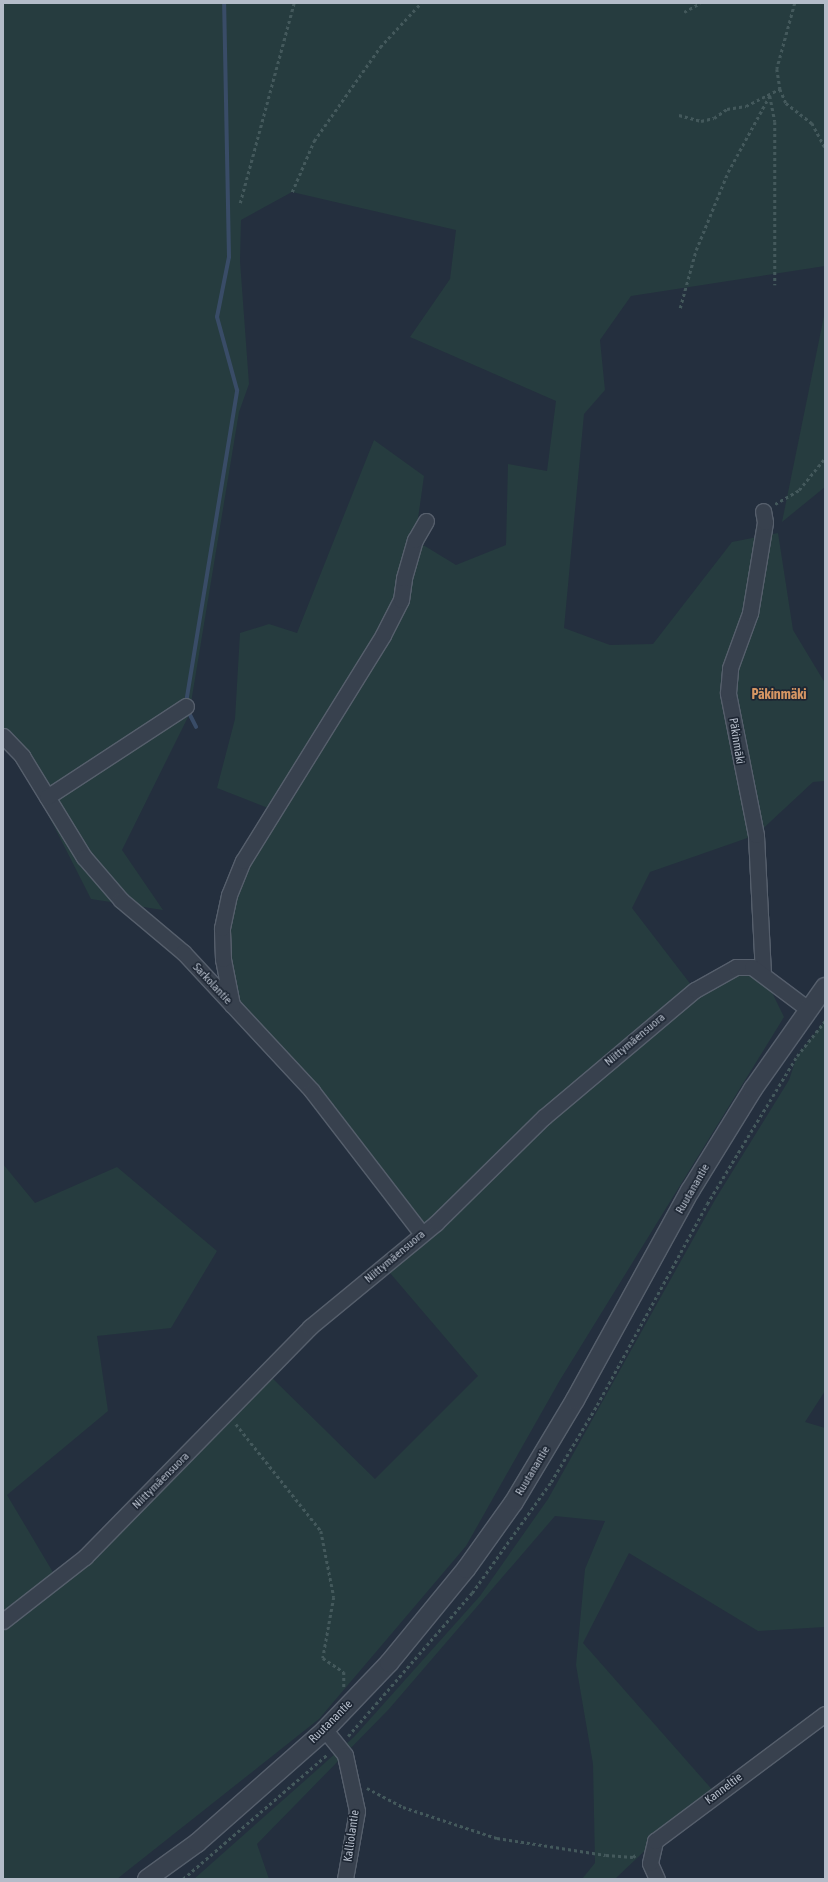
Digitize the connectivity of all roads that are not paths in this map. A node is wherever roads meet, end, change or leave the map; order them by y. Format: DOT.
graph roads {
  1 [pos="763,511"];
  2 [pos="426,521"];
  3 [pos="186,706"];
  4 [pos="3,736"];
  5 [pos="47,797"];
  6 [pos="763,974"];
  7 [pos="825,987"];
  8 [pos="233,1006"];
  9 [pos="808,1009"];
  10 [pos="422,1234"];
  11 [pos="3,1621"];
  12 [pos="825,1714"];
  13 [pos="325,1730"];
  14 [pos="147,1879"];
  15 [pos="346,1879"];
  16 [pos="657,1879"];
  1 -- 6 [label="street, Päkinmäki"];
  2 -- 8 [label="street"];
  3 -- 5 [label="street"];
  4 -- 5 [label="street, Sarkolantie"];
  5 -- 8 [label="street, Sarkolantie"];
  6 -- 9 [label="street, Niittymäensuora"];
  6 -- 10 [label="street, Niittymäensuora"];
  7 -- 9 [label="street, Ruutanantie"];
  8 -- 10 [label="street, Sarkolantie"];
  9 -- 13 [label="street, Ruutanantie"];
  10 -- 11 [label="street, Niittymäensuora"];
  12 -- 16 [label="street, Kanneltie"];
  13 -- 14 [label="street, Ruutanantie"];
  13 -- 15 [label="street, Kalliolantie"];
}
